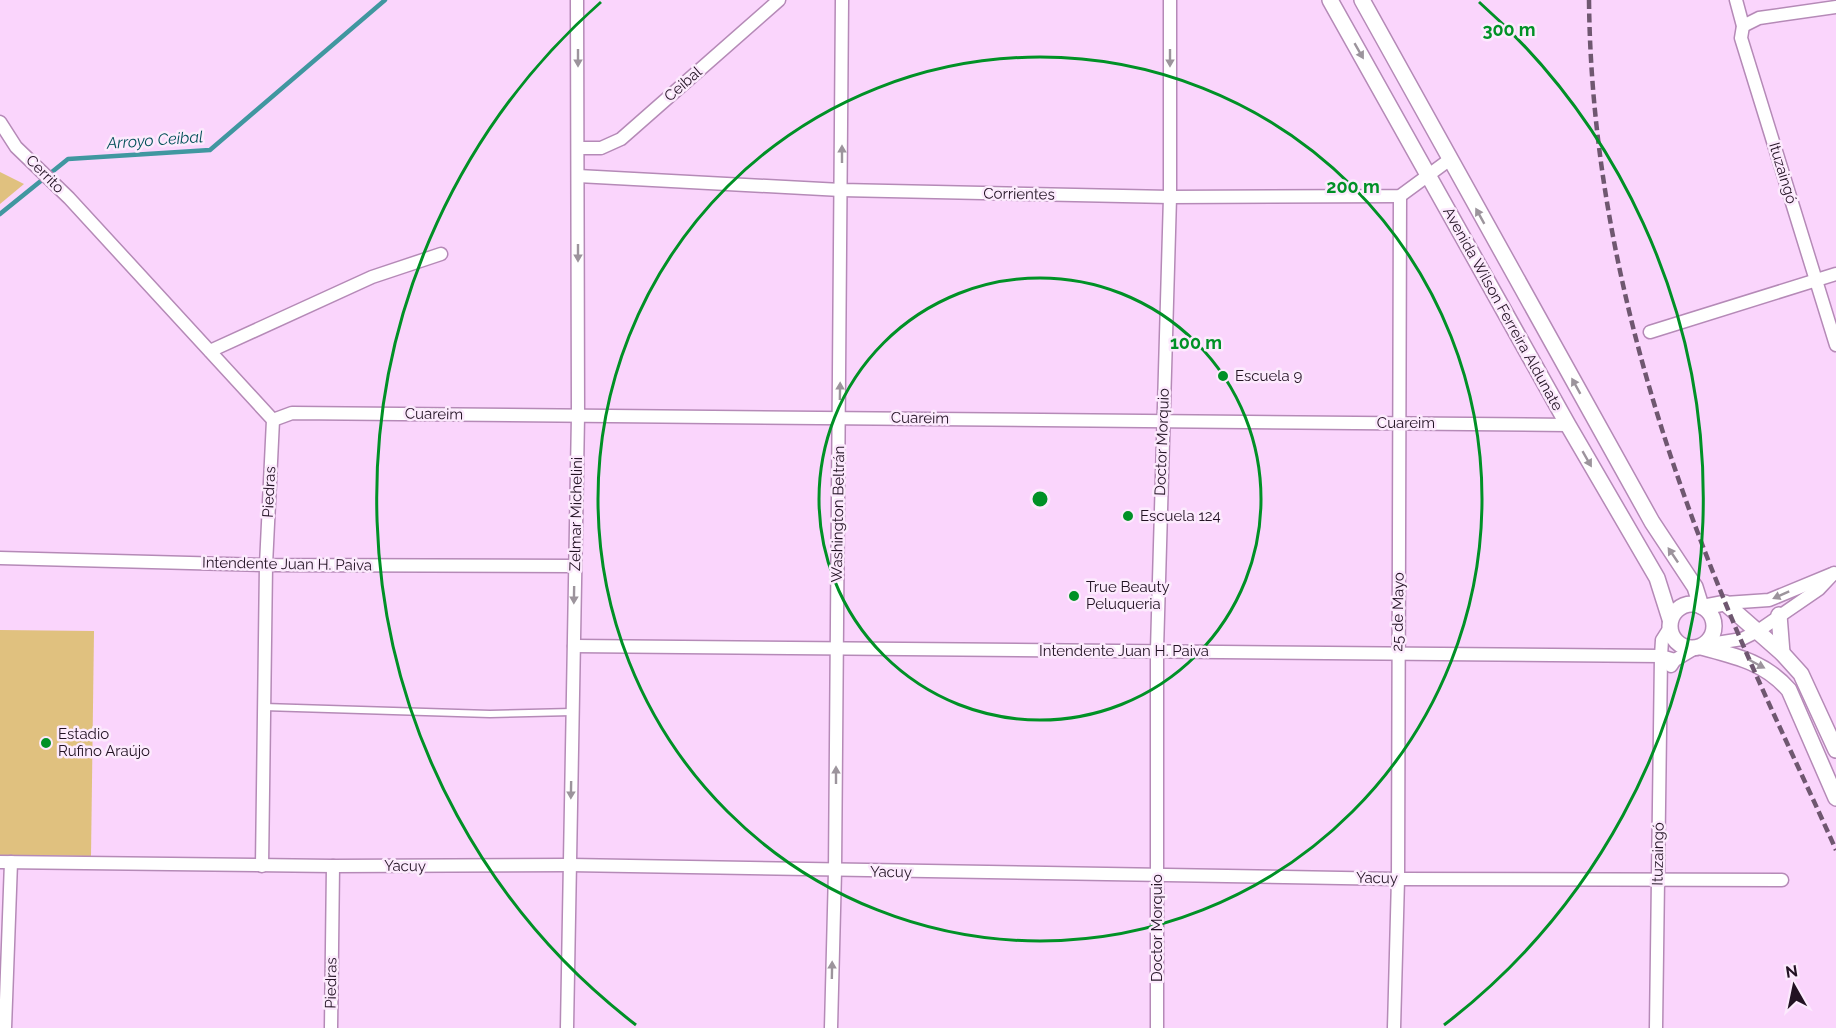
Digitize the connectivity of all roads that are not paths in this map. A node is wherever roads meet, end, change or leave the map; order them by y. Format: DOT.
graph roads {
  1 [pos="577,0"];
  2 [pos="779,0"];
  3 [pos="842,0"];
  4 [pos="1170,0"];
  5 [pos="1330,0"];
  6 [pos="1362,0"];
  7 [pos="1736,0"];
  8 [pos="1836,7"];
  9 [pos="1743,26"];
  10 [pos="0,122"];
  11 [pos="0,142"];
  12 [pos="16,147"];
  13 [pos="578,148"];
  14 [pos="1449,160"];
  15 [pos="1428,172"];
  16 [pos="578,176"];
  17 [pos="842,190"];
  18 [pos="1170,196"];
  19 [pos="1400,196"];
  20 [pos="441,254"];
  21 [pos="1836,274"];
  22 [pos="1817,280"];
  23 [pos="1650,332"];
  24 [pos="1836,345"];
  25 [pos="210,351"];
  26 [pos="578,416"];
  27 [pos="839,416"];
  28 [pos="273,420"];
  29 [pos="1162,422"];
  30 [pos="1400,423"];
  31 [pos="1568,425"];
  32 [pos="0,558"];
  33 [pos="266,565"];
  34 [pos="575,566"];
  35 [pos="1835,573"];
  36 [pos="1695,586"];
  37 [pos="1725,603"];
  38 [pos="1702,606"];
  39 [pos="1779,615"];
  40 [pos="1670,624"];
  41 [pos="1758,631"];
  42 [pos="574,646"];
  43 [pos="1700,647"];
  44 [pos="836,649"];
  45 [pos="1157,650"];
  46 [pos="1782,653"];
  47 [pos="1398,655"];
  48 [pos="1660,656"];
  49 [pos="1675,660"];
  50 [pos="1662,679"];
  51 [pos="263,707"];
  52 [pos="572,712"];
  53 [pos="1836,750"];
  54 [pos="1836,798"];
  55 [pos="5,862"];
  56 [pos="570,865"];
  57 [pos="262,866"];
  58 [pos="333,866"];
  59 [pos="835,871"];
  60 [pos="1156,874"];
  61 [pos="1657,878"];
  62 [pos="1398,879"];
  63 [pos="1782,880"];
  64 [pos="5,1028"];
  65 [pos="331,1028"];
  66 [pos="567,1028"];
  67 [pos="831,1028"];
  68 [pos="1157,1028"];
  69 [pos="1394,1028"];
  70 [pos="1656,1028"];
  1 -- 13 [label="street, Zelmar Michelini, one-way"];
  2 -- 13 [label="street, Ceibal"];
  17 -- 3 [label="street, Washington Beltrán, one-way"];
  4 -- 18 [label="street, Doctor Morquio, one-way"];
  5 -- 15 [label="street, Avenida Wilson Ferreira Aldunate, one-way"];
  6 -- 14 [label="street, Avenida Wilson Ferreira Aldunate"];
  7 -- 9 [label="street, Ituzaingó"];
  8 -- 9 [label="street"];
  9 -- 22 [label="street, Ituzaingó"];
  10 -- 12 [label="street, Cerrito"];
  11 -- 12 [label="street"];
  12 -- 25 [label="street, Cerrito"];
  13 -- 16 [label="street, Zelmar Michelini"];
  14 -- 15 [label="street"];
  36 -- 14 [label="street, Avenida Wilson Ferreira Aldunate, one-way"];
  15 -- 19 [label="street"];
  15 -- 31 [label="street, Avenida Wilson Ferreira Aldunate"];
  16 -- 17 [label="street, Corrientes"];
  16 -- 26 [label="street, Zelmar Michelini, one-way"];
  17 -- 18 [label="street, Corrientes"];
  27 -- 17 [label="street, Washington Beltrán, one-way"];
  18 -- 19 [label="street, Corrientes"];
  18 -- 29 [label="street, Doctor Morquio"];
  19 -- 30 [label="street, 25 de Mayo"];
  20 -- 25 [label="street"];
  21 -- 22 [label="street"];
  22 -- 23 [label="street"];
  22 -- 24 [label="street, Ituzaingó"];
  25 -- 28 [label="street"];
  26 -- 27 [label="street, Cuareim"];
  26 -- 28 [label="street, Cuareim"];
  26 -- 34 [label="street, Zelmar Michelini"];
  27 -- 29 [label="street, Cuareim"];
  27 -- 44 [label="street, Washington Beltrán"];
  28 -- 33 [label="street, Piedras"];
  29 -- 30 [label="street, Cuareim"];
  29 -- 45 [label="street, Doctor Morquio"];
  30 -- 31 [label="street, Cuareim"];
  30 -- 47 [label="street, 25 de Mayo"];
  31 -- 40 [label="street, Avenida Wilson Ferreira Aldunate, one-way"];
  32 -- 33 [label="street, Intendente Juan H. Paiva"];
  33 -- 34 [label="street, Intendente Juan H. Paiva"];
  33 -- 51 [label="street, Piedras"];
  34 -- 42 [label="street, Zelmar Michelini, one-way"];
  35 -- 37 [label="street, one-way"];
  35 -- 39 [label="street"];
  36 -- 37 [label="street, Avenida Wilson Ferreira Aldunate"];
  36 -- 38 [label="street, Avenida Wilson Ferreira Aldunate"];
  37 -- 38 [label="street"];
  37 -- 41 [label="street, Avenida Wilson Ferreira Aldunate"];
  38 -- 40 [label="street"];
  38 -- 43 [label="street"];
  39 -- 41 [label="street"];
  39 -- 46 [label="street"];
  40 -- 43 [label="street"];
  40 -- 48 [label="street, Ituzaingó"];
  41 -- 43 [label="street"];
  41 -- 46 [label="street, Avenida Wilson Ferreira Aldunate"];
  42 -- 44 [label="street, Intendente Juan H. Paiva"];
  42 -- 52 [label="street, Zelmar Michelini"];
  43 -- 49 [label="street"];
  43 -- 54 [label="street, one-way"];
  44 -- 45 [label="street, Intendente Juan H. Paiva"];
  59 -- 44 [label="street, Washington Beltrán, one-way"];
  45 -- 47 [label="street, Intendente Juan H. Paiva"];
  45 -- 60 [label="street, Doctor Morquio"];
  46 -- 53 [label="street, Avenida Wilson Ferreira Aldunate"];
  47 -- 48 [label="street, Intendente Juan H. Paiva"];
  47 -- 62 [label="street, 25 de Mayo"];
  48 -- 49 [label="street, Intendente Juan H. Paiva"];
  48 -- 50 [label="street, Ituzaingó"];
  49 -- 50 [label="street"];
  50 -- 61 [label="street, Ituzaingó"];
  51 -- 52 [label="lane"];
  51 -- 57 [label="street, Piedras"];
  52 -- 56 [label="street, Zelmar Michelini, one-way"];
  55 -- 57 [label="street, Yacuy"];
  55 -- 64 [label="street"];
  56 -- 58 [label="street, Yacuy"];
  56 -- 59 [label="street, Yacuy"];
  56 -- 66 [label="street, Zelmar Michelini"];
  57 -- 58 [label="street, Yacuy"];
  58 -- 65 [label="street, Piedras"];
  59 -- 60 [label="street, Yacuy"];
  67 -- 59 [label="street, Washington Beltrán, one-way"];
  60 -- 62 [label="street, Yacuy"];
  60 -- 68 [label="street, Doctor Morquio"];
  61 -- 62 [label="street, Yacuy"];
  61 -- 63 [label="street, Yacuy"];
  61 -- 70 [label="street, Ituzaingó"];
  62 -- 69 [label="street, 25 de Mayo"];
}
